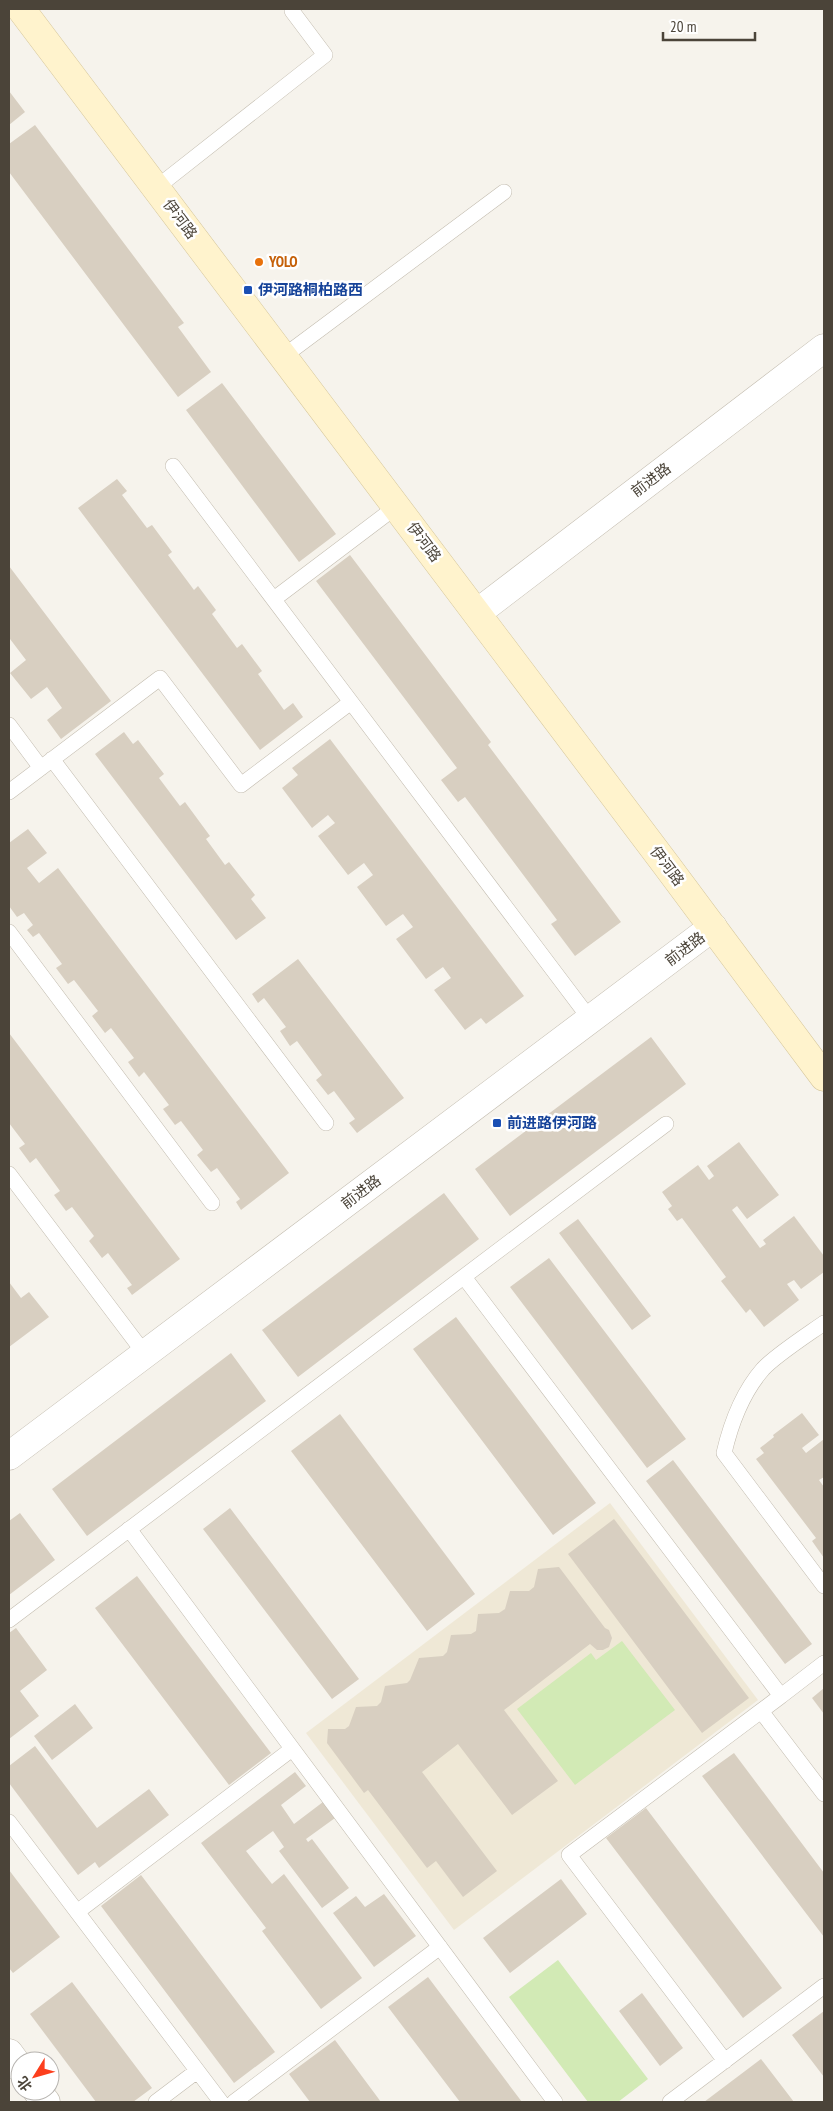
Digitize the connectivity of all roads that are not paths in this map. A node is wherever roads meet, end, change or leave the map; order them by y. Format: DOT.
graph roads {
  1 [pos="21,9"];
  2 [pos="292,11"];
  3 [pos="156,188"];
  4 [pos="504,192"];
  5 [pos="824,348"];
  6 [pos="284,356"];
  7 [pos="173,466"];
  8 [pos="397,506"];
  9 [pos="274,599"];
  10 [pos="477,613"];
  11 [pos="351,702"];
  12 [pos="9,725"];
  13 [pos="47,764"];
  14 [pos="9,792"];
  15 [pos="713,927"];
  16 [pos="9,932"];
  17 [pos="590,1019"];
  18 [pos="824,1078"];
  19 [pos="326,1123"];
  20 [pos="666,1124"];
  21 [pos="9,1174"];
  22 [pos="212,1203"];
  23 [pos="464,1277"];
  24 [pos="824,1322"];
  25 [pos="145,1354"];
  26 [pos="9,1456"];
  27 [pos="129,1529"];
  28 [pos="824,1586"];
  29 [pos="9,1620"];
  30 [pos="824,1663"];
  31 [pos="781,1696"];
  32 [pos="761,1710"];
  33 [pos="292,1749"];
  34 [pos="824,1794"];
  35 [pos="9,1822"];
  36 [pos="77,1912"];
  37 [pos="440,1947"];
  38 [pos="824,1986"];
  39 [pos="725,2061"];
  40 [pos="197,2071"];
  41 [pos="156,2102"];
  42 [pos="221,2102"];
  43 [pos="234,2102"];
  44 [pos="555,2102"];
  45 [pos="670,2102"];
  1 -- 3 [label="street, 伊河路"];
  2 -- 3 [label="lane"];
  3 -- 6 [label="street, 伊河路"];
  4 -- 6 [label="lane"];
  5 -- 10 [label="street, 前进路"];
  6 -- 8 [label="street, 伊河路"];
  7 -- 9 [label="lane"];
  8 -- 9 [label="lane"];
  8 -- 10 [label="street, 伊河路"];
  9 -- 11 [label="lane"];
  10 -- 15 [label="street, 伊河路"];
  11 -- 13 [label="lane"];
  11 -- 17 [label="lane"];
  12 -- 13 [label="lane"];
  13 -- 14 [label="lane"];
  13 -- 19 [label="lane"];
  15 -- 17 [label="street, 前进路"];
  15 -- 18 [label="street, 伊河路"];
  16 -- 22 [label="lane"];
  17 -- 25 [label="street, 前进路"];
  20 -- 23 [label="lane"];
  21 -- 25 [label="lane"];
  23 -- 27 [label="lane"];
  23 -- 31 [label="lane"];
  24 -- 28 [label="lane"];
  25 -- 26 [label="street, 前进路"];
  27 -- 29 [label="lane"];
  27 -- 33 [label="lane"];
  30 -- 31 [label="lane"];
  31 -- 32 [label="lane"];
  32 -- 34 [label="lane"];
  32 -- 39 [label="lane"];
  33 -- 36 [label="lane"];
  33 -- 37 [label="lane"];
  35 -- 36 [label="lane"];
  36 -- 40 [label="lane"];
  37 -- 43 [label="lane"];
  37 -- 44 [label="lane"];
  38 -- 39 [label="lane"];
  39 -- 45 [label="lane"];
  40 -- 41 [label="lane"];
  40 -- 42 [label="lane"];
}
